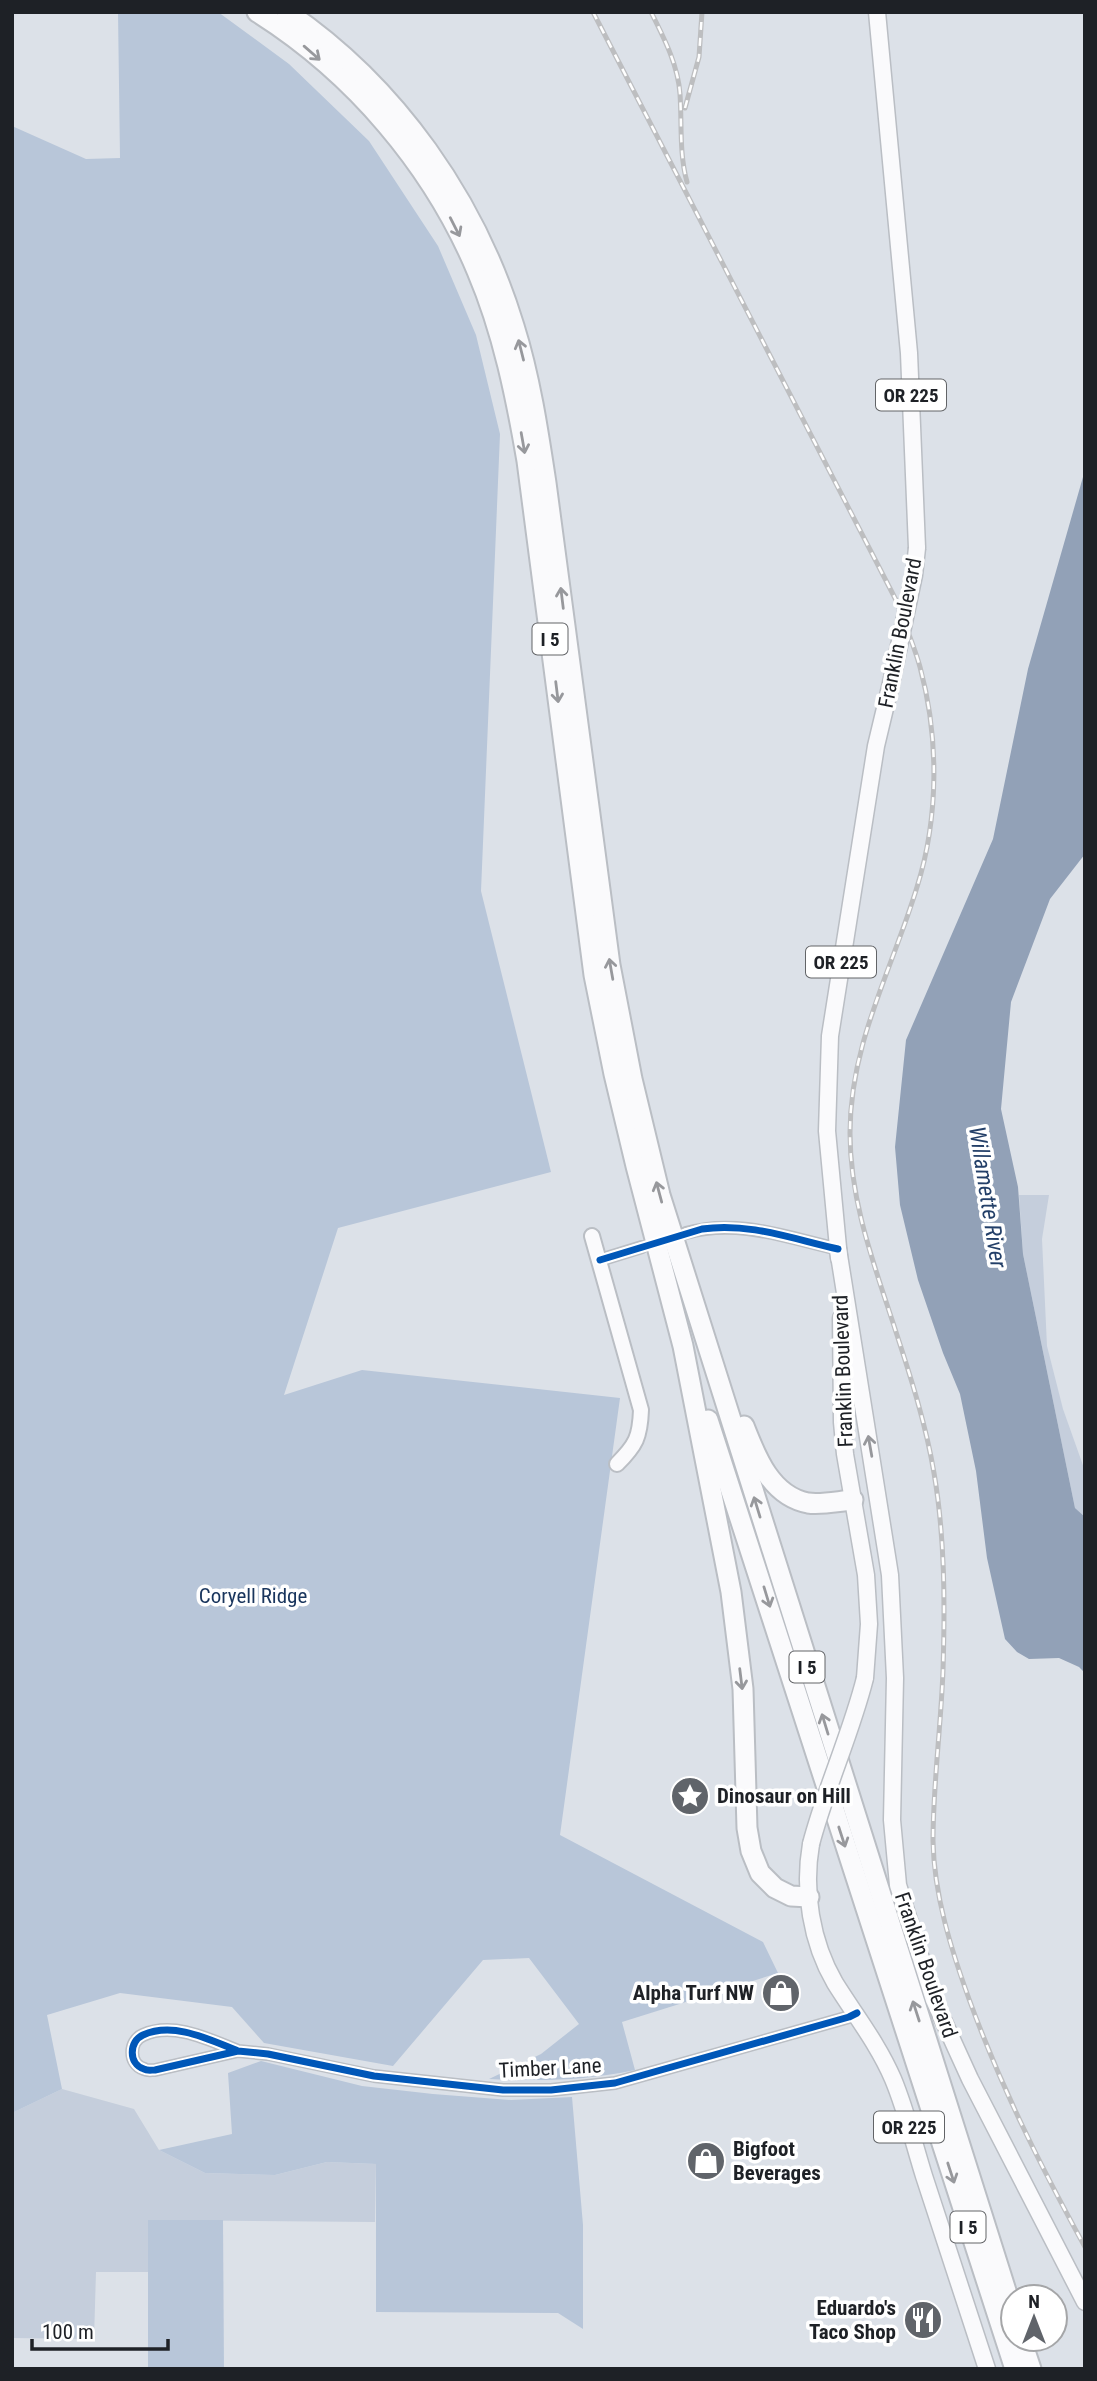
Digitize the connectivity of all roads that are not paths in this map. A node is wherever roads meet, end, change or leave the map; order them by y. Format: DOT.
graph roads {
  1 [pos="257,12"];
  2 [pos="287,12"];
  3 [pos="877,12"];
  4 [pos="686,1233"];
  5 [pos="592,1236"];
  6 [pos="642,1247"];
  7 [pos="838,1249"];
  8 [pos="678,1257"];
  9 [pos="600,1260"];
  10 [pos="683,1346"];
  11 [pos="617,1464"];
  12 [pos="853,1500"];
  13 [pos="881,1513"];
  14 [pos="809,1897"];
  15 [pos="857,2013"];
  16 [pos="238,2051"];
  17 [pos="1003,2283"];
  18 [pos="1085,2302"];
  19 [pos="987,2369"];
  20 [pos="1014,2369"];
  1 -- 10 [label="highway, I 5, one-way"];
  8 -- 2 [label="highway, I 5, one-way"];
  3 -- 7 [label="main road, Franklin Boulevard / OR 225, bridge"];
  4 -- 7 [label="street"];
  5 -- 9 [label="street"];
  6 -- 9 [label="street"];
  7 -- 12 [label="main road, Franklin Boulevard / OR 225"];
  13 -- 7 [label="main road, Franklin Boulevard, one-way"];
  8 -- 12 [label="highway"];
  17 -- 8 [label="highway, I 5, one-way"];
  9 -- 11 [label="street"];
  10 -- 14 [label="highway, one-way"];
  10 -- 20 [label="highway, I 5, one-way"];
  12 -- 13 [label="main road"];
  12 -- 14 [label="main road, OR 225, bridge"];
  13 -- 18 [label="main road, Franklin Boulevard"];
  14 -- 15 [label="main road, OR 225"];
  15 -- 16 [label="street, Timber Lane"];
  15 -- 19 [label="main road, OR 225"];
  16 -- 16 [label="street, Timber Lane"];
}
